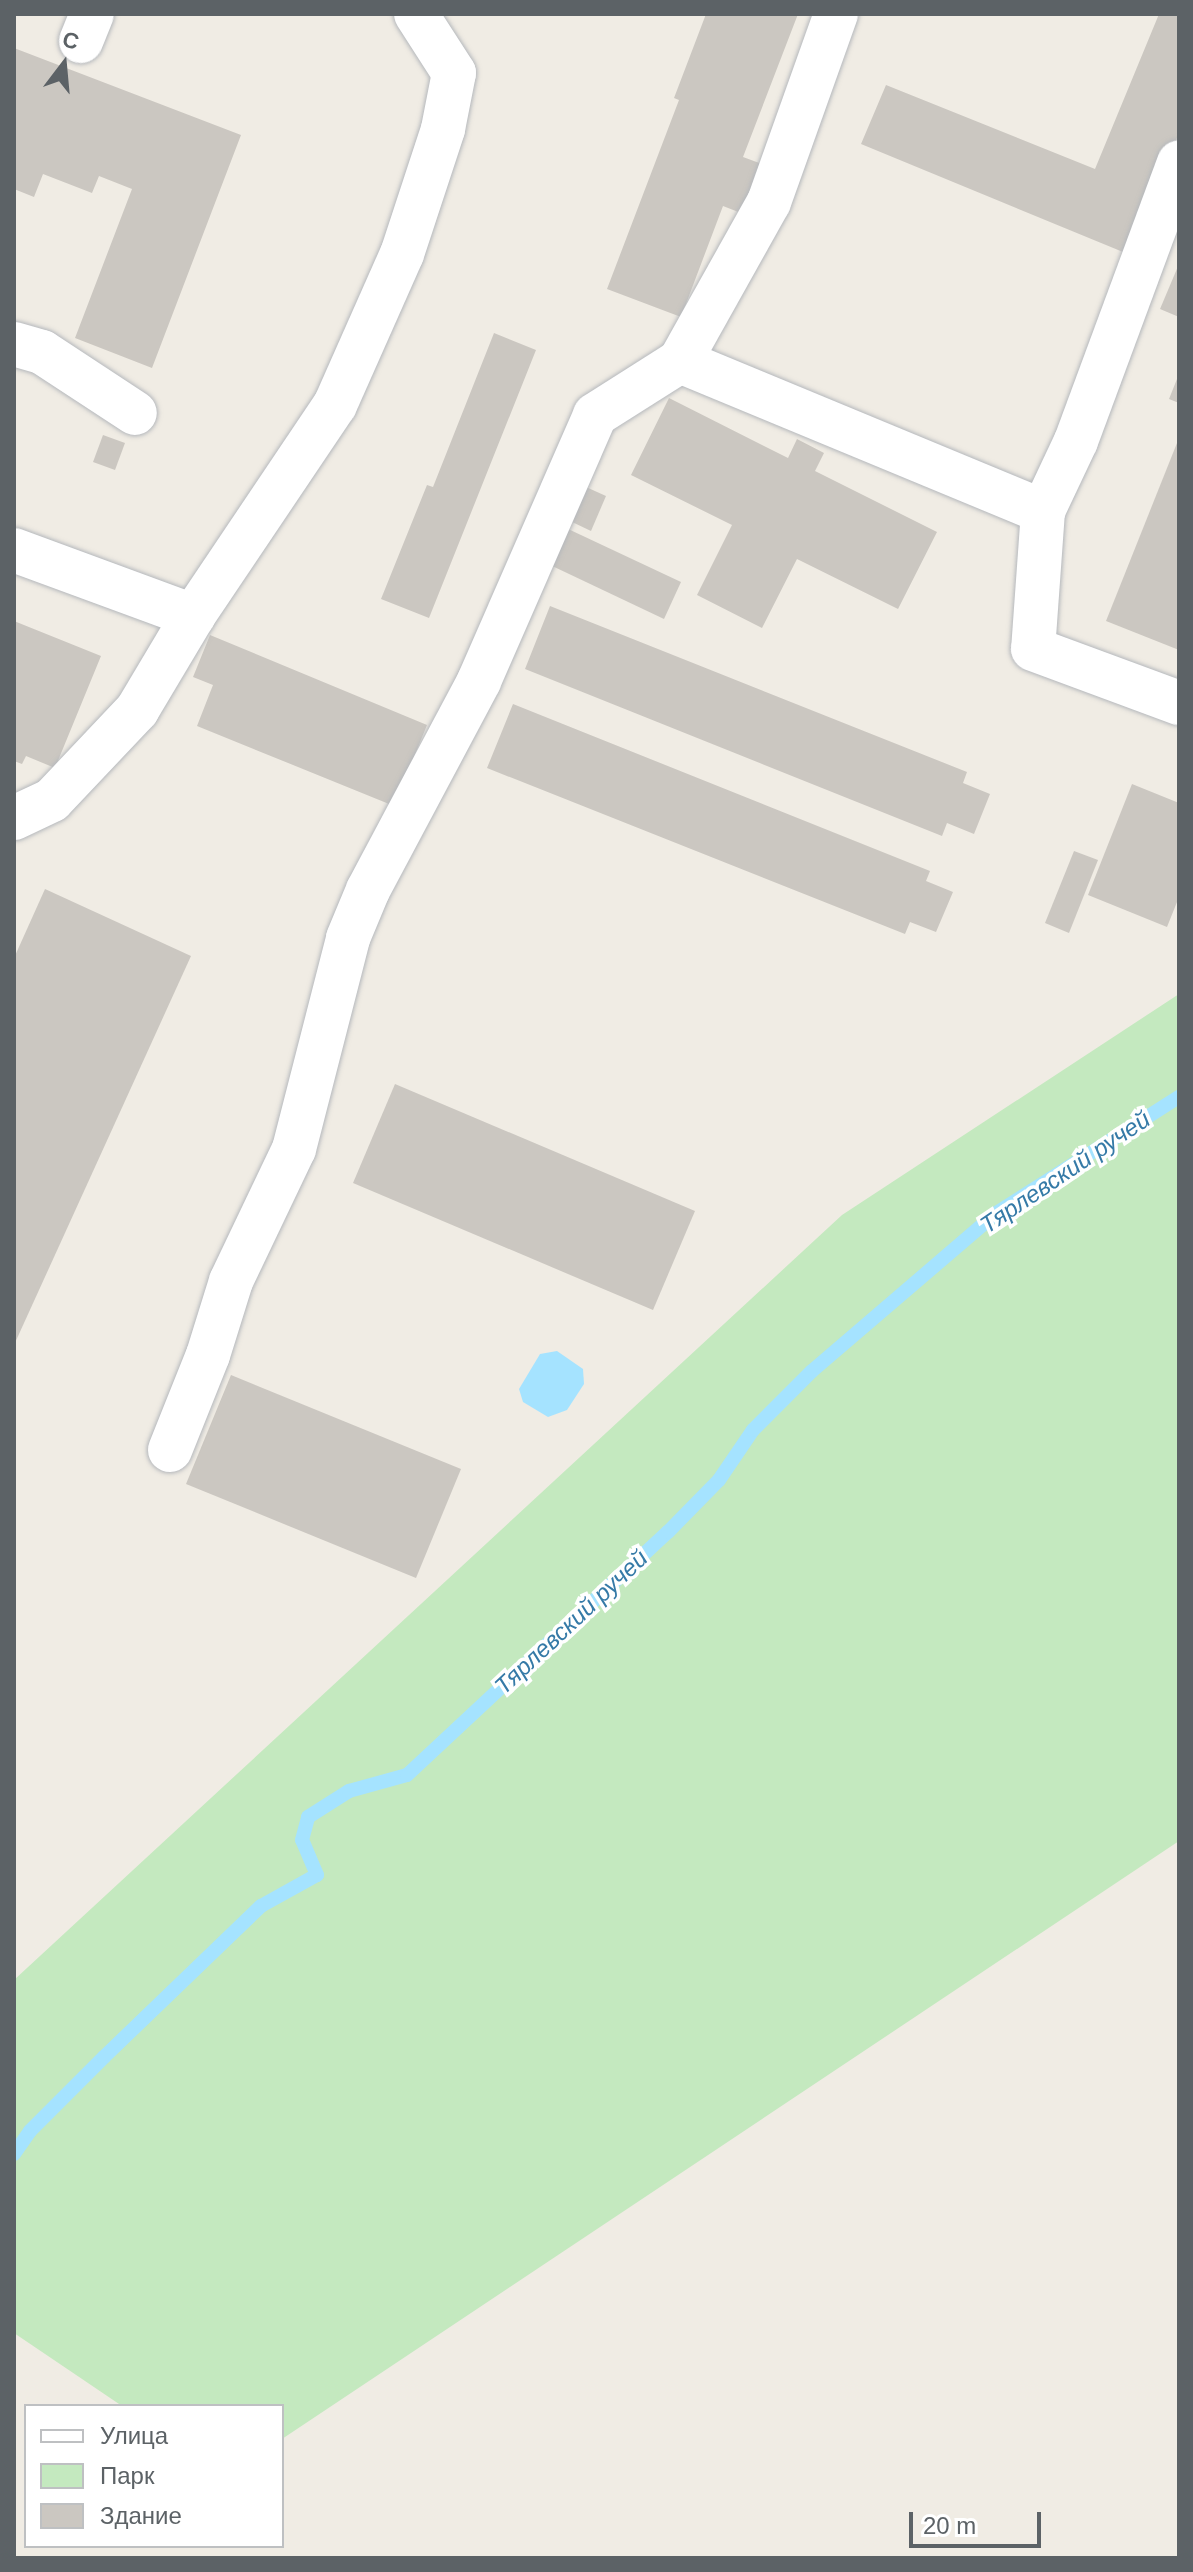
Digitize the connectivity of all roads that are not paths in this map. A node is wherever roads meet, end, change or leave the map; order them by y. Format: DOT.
graph roads {
  1 [pos="416,14"];
  2 [pos="836,14"];
  3 [pos="1179,162"];
  4 [pos="14,344"];
  5 [pos="680,361"];
  6 [pos="135,413"];
  7 [pos="1043,511"];
  8 [pos="14,550"];
  9 [pos="193,616"];
  10 [pos="1179,703"];
  11 [pos="14,818"];
  12 [pos="170,1450"];
  1 -- 9 [label="lane"];
  2 -- 5 [label="lane"];
  3 -- 7 [label="lane"];
  4 -- 6 [label="lane"];
  5 -- 7 [label="lane"];
  5 -- 12 [label="lane"];
  7 -- 10 [label="lane"];
  8 -- 9 [label="lane"];
  9 -- 11 [label="lane"];
}
